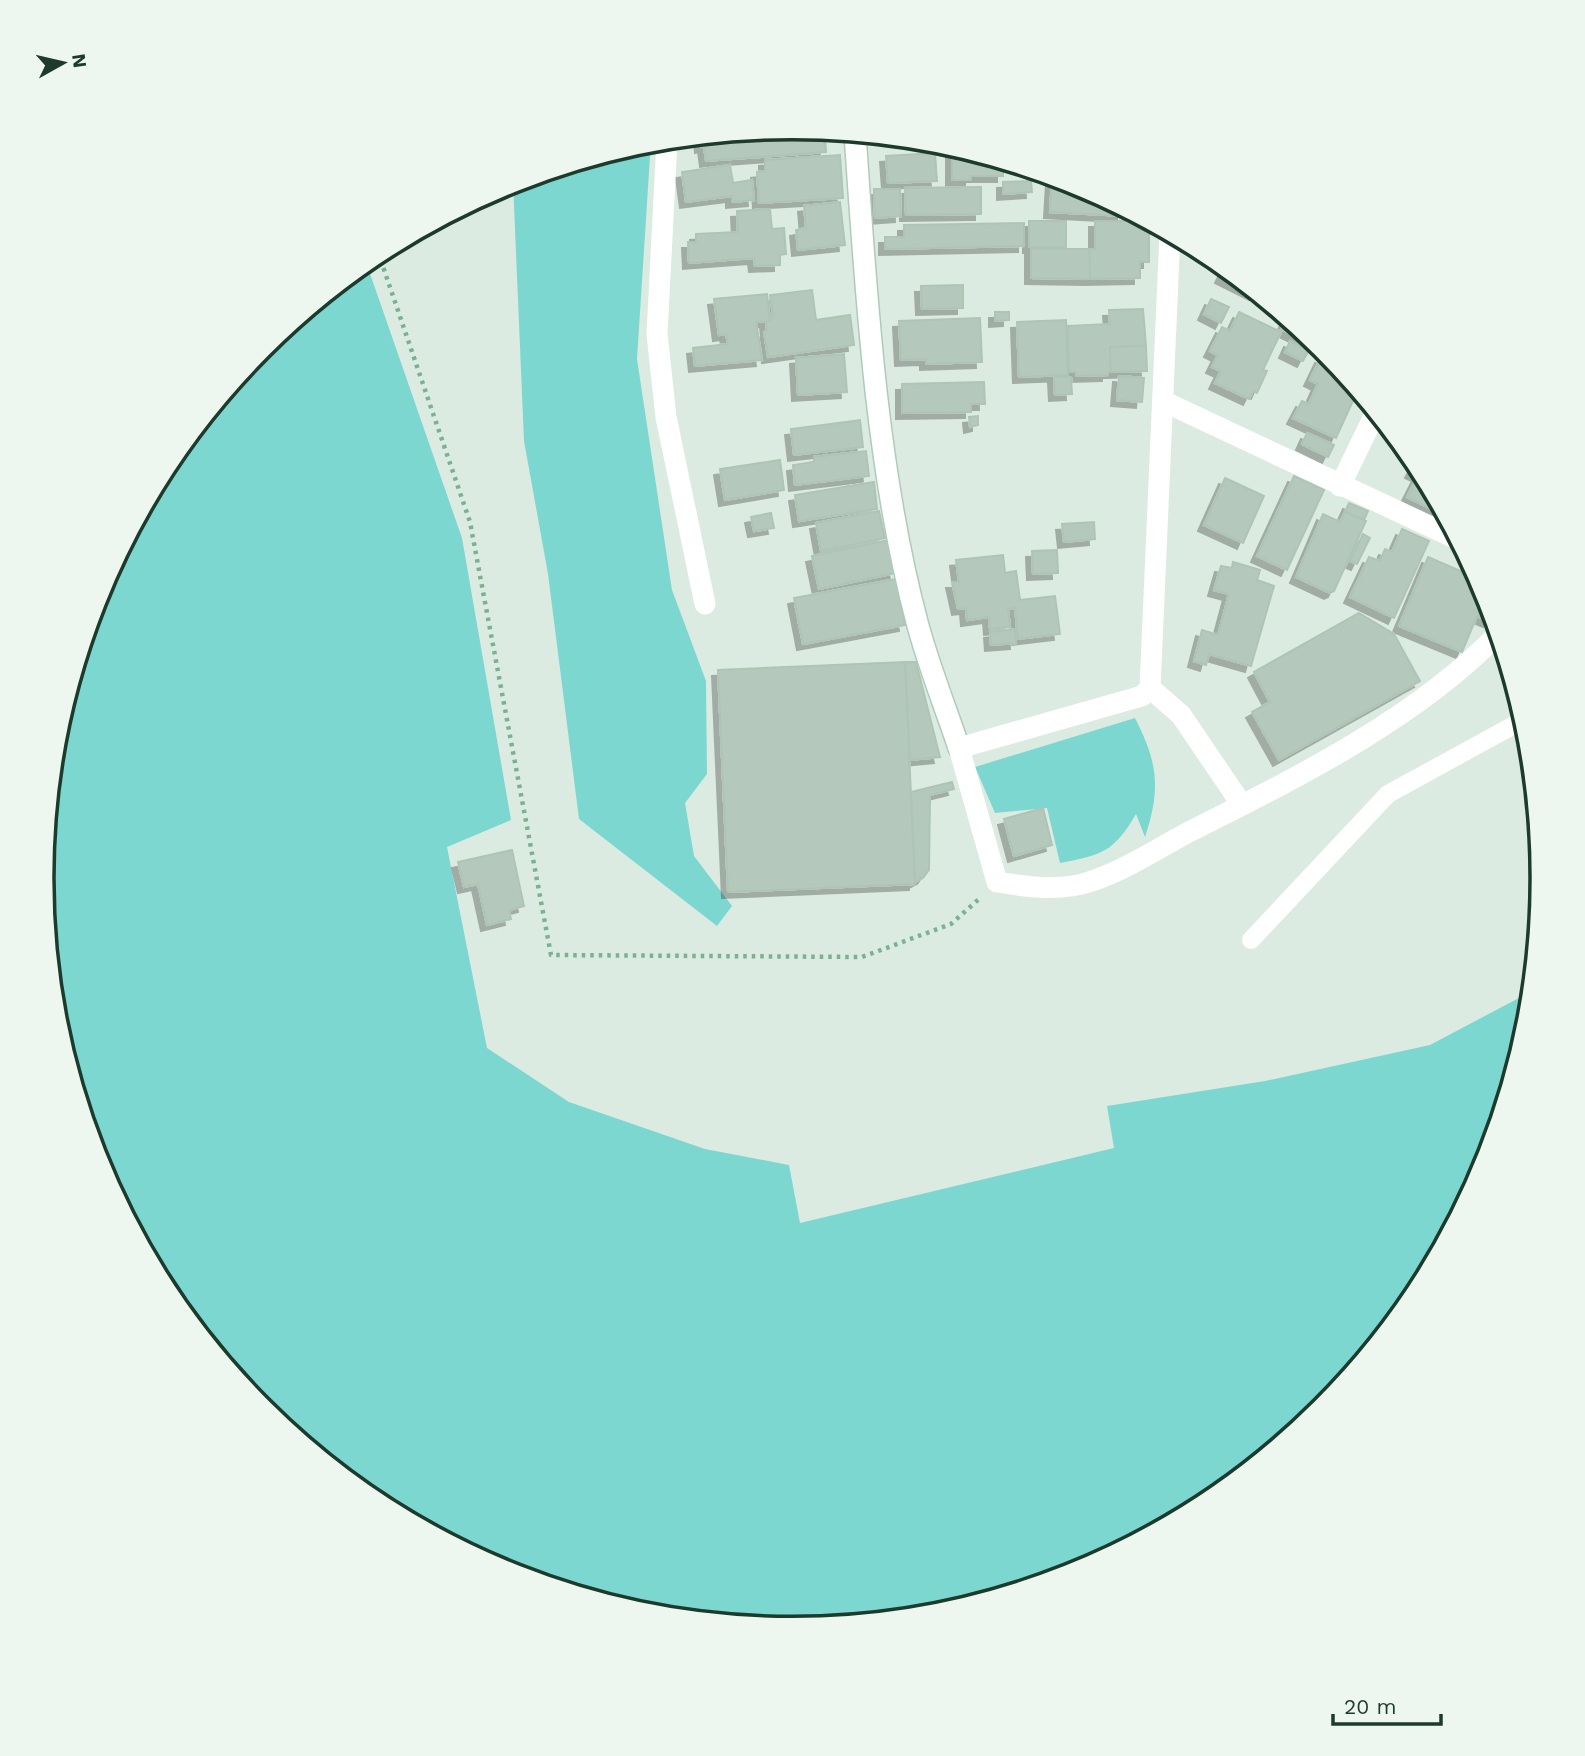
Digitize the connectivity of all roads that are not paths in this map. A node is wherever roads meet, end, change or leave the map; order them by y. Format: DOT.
graph roads {
  1 [pos="856,143"];
  2 [pos="666,151"];
  3 [pos="1170,244"];
  4 [pos="1164,402"];
  5 [pos="1372,421"];
  6 [pos="1340,486"];
  7 [pos="1446,534"];
  8 [pos="705,604"];
  9 [pos="1492,640"];
  10 [pos="1150,688"];
  11 [pos="1515,725"];
  12 [pos="959,747"];
  13 [pos="1242,805"];
  14 [pos="1251,940"];
  1 -- 12 [label="street"];
  2 -- 8 [label="street"];
  3 -- 4 [label="street"];
  4 -- 6 [label="street"];
  4 -- 10 [label="street"];
  5 -- 6 [label="street"];
  6 -- 7 [label="street"];
  9 -- 13 [label="street"];
  10 -- 12 [label="street"];
  10 -- 13 [label="street"];
  11 -- 14 [label="lane"];
  12 -- 13 [label="street"];
}
